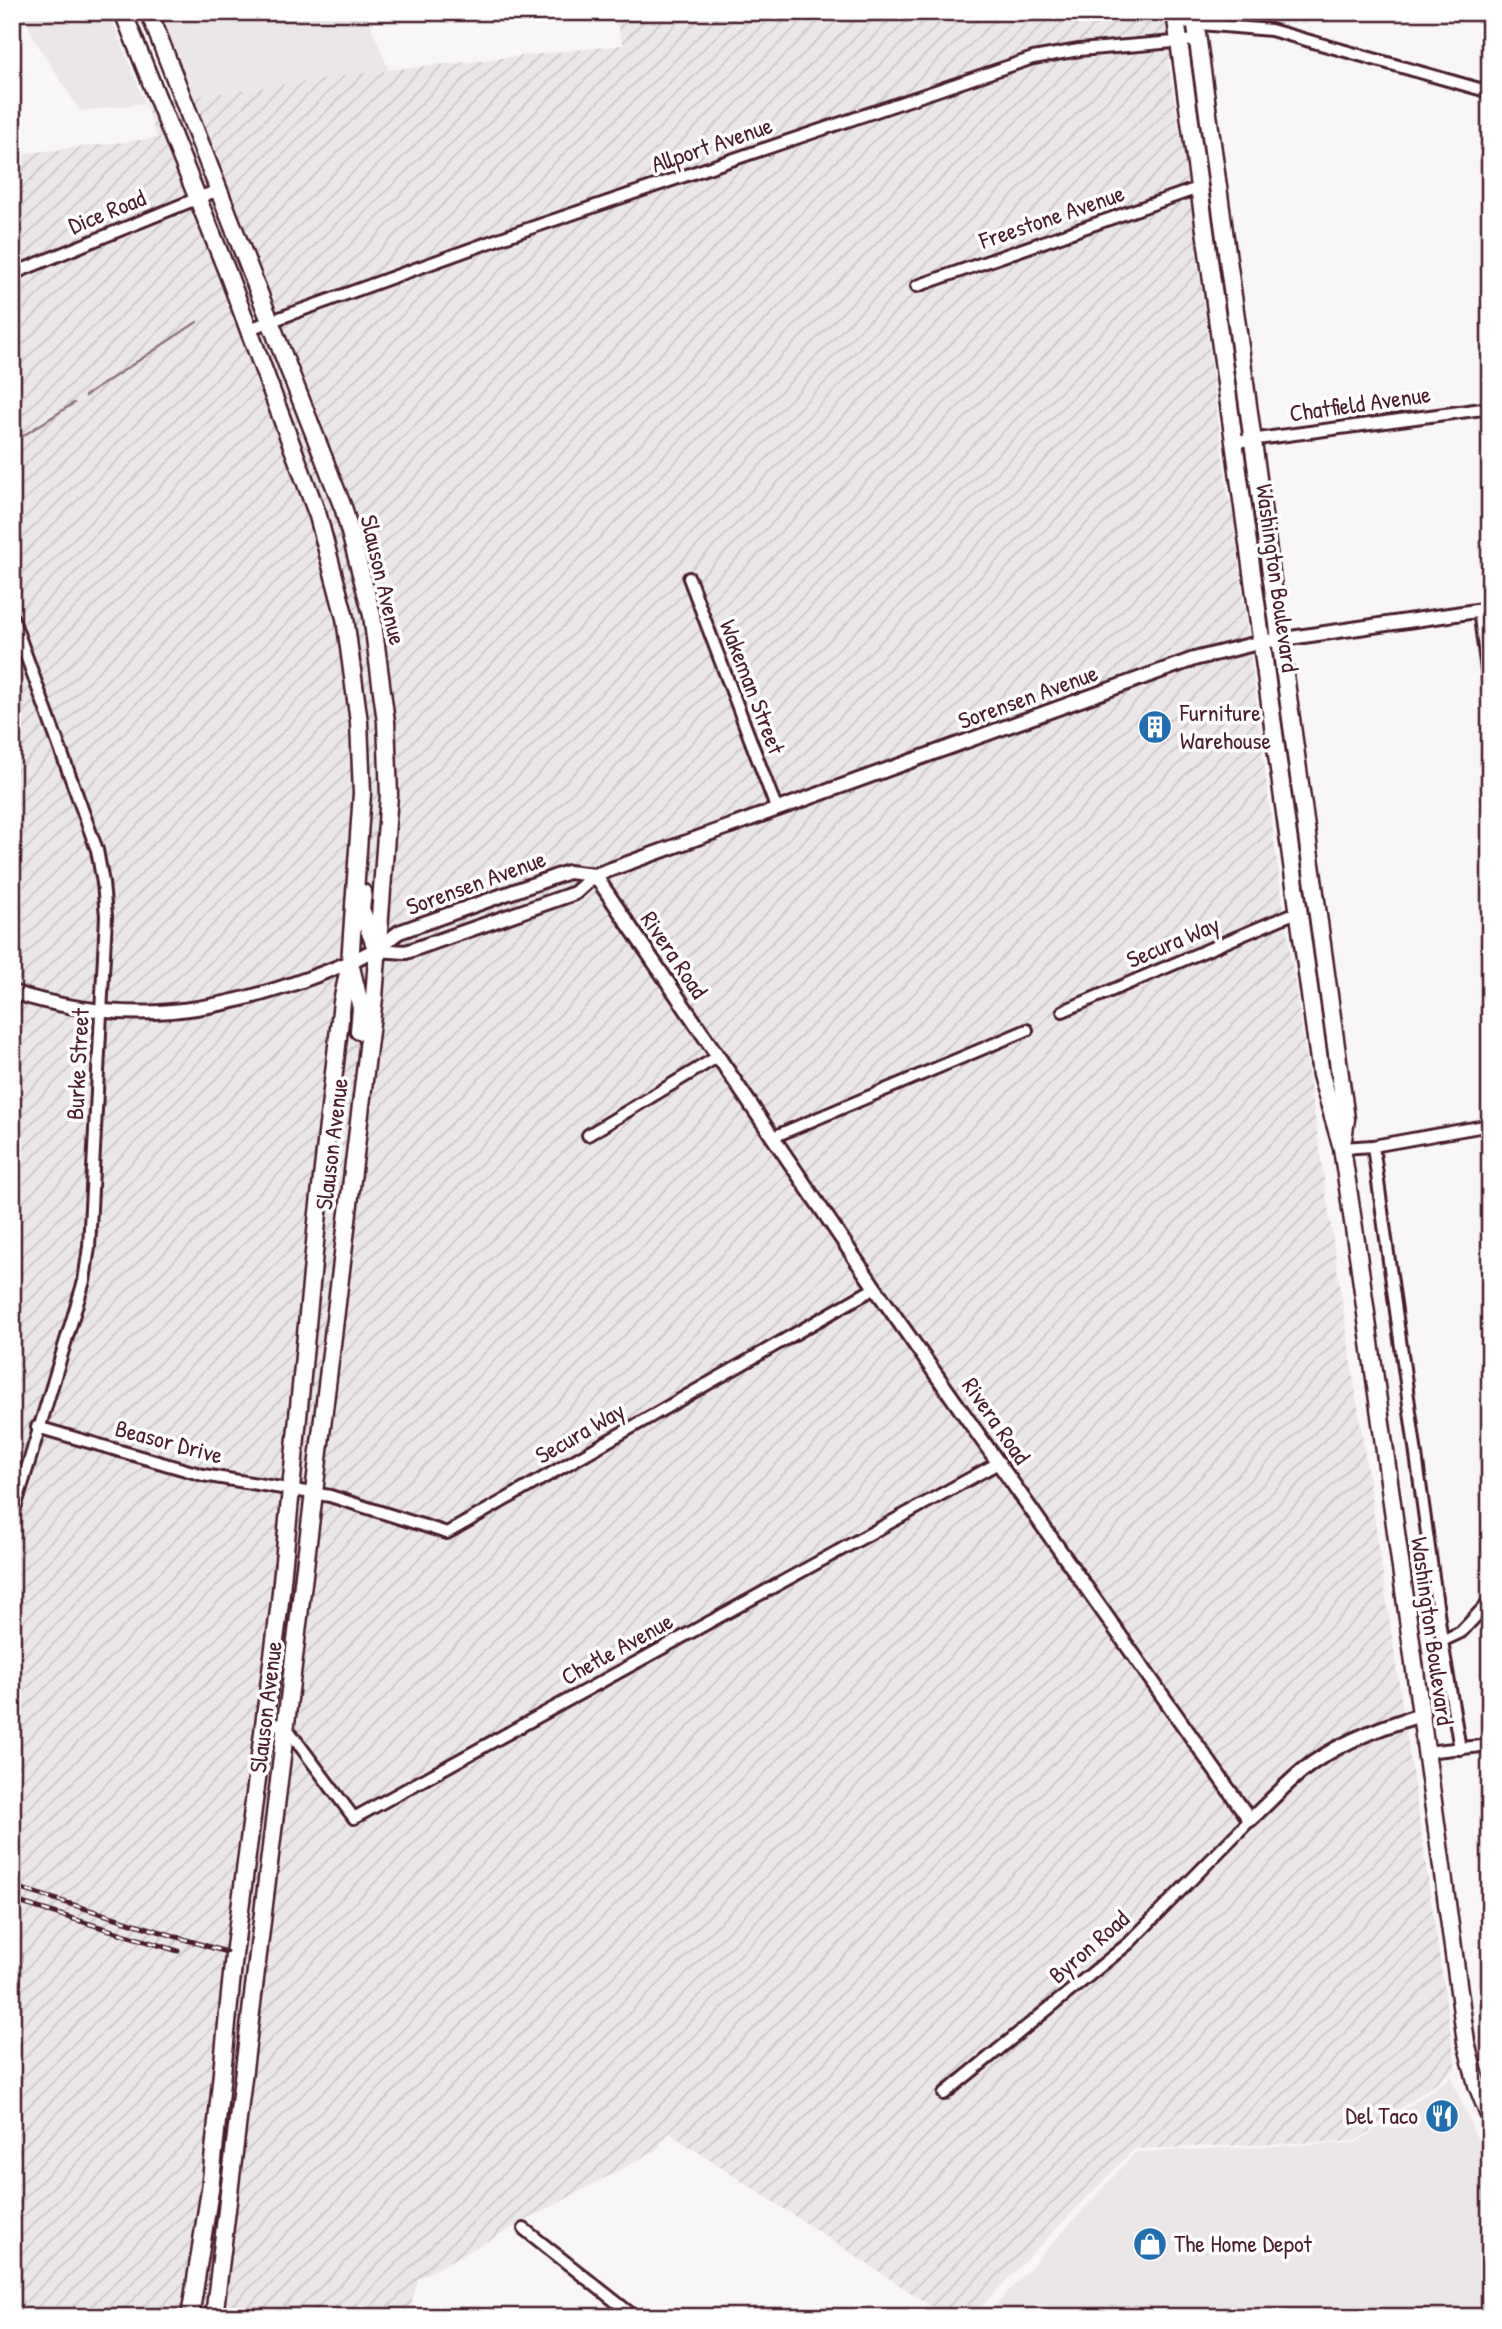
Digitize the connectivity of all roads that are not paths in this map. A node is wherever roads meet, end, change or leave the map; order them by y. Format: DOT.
graph roads {
  1 [pos="123,12"];
  2 [pos="149,12"];
  3 [pos="1176,17"];
  4 [pos="1196,25"];
  5 [pos="12,39"];
  6 [pos="1180,41"];
  7 [pos="13,45"];
  8 [pos="1490,92"];
  9 [pos="1200,187"];
  10 [pos="218,190"];
  11 [pos="196,199"];
  12 [pos="12,274"];
  13 [pos="917,286"];
  14 [pos="268,321"];
  15 [pos="249,329"];
  16 [pos="1490,408"];
  17 [pos="1253,439"];
  18 [pos="1236,442"];
  19 [pos="689,578"];
  20 [pos="1485,609"];
  21 [pos="12,617"];
  22 [pos="1280,639"];
  23 [pos="1262,642"];
  24 [pos="1490,693"];
  25 [pos="361,809"];
  26 [pos="777,810"];
  27 [pos="595,876"];
  28 [pos="1299,911"];
  29 [pos="377,950"];
  30 [pos="350,963"];
  31 [pos="12,992"];
  32 [pos="1063,1011"];
  33 [pos="102,1013"];
  34 [pos="1027,1030"];
  35 [pos="717,1056"];
  36 [pos="362,1084"];
  37 [pos="1490,1125"];
  38 [pos="588,1135"];
  39 [pos="773,1137"];
  40 [pos="1373,1146"];
  41 [pos="1342,1148"];
  42 [pos="875,1287"];
  43 [pos="37,1427"];
  44 [pos="1000,1462"];
  45 [pos="292,1489"];
  46 [pos="312,1491"];
  47 [pos="12,1518"];
  48 [pos="1490,1601"];
  49 [pos="1442,1641"];
  50 [pos="1421,1715"];
  51 [pos="264,1721"];
  52 [pos="286,1727"];
  53 [pos="1490,1745"];
  54 [pos="1460,1749"];
  55 [pos="1426,1752"];
  56 [pos="1250,1820"];
  57 [pos="219,2093"];
  58 [pos="944,2094"];
  59 [pos="242,2098"];
  60 [pos="1490,2118"];
  61 [pos="210,2190"];
  62 [pos="230,2196"];
  63 [pos="524,2229"];
  64 [pos="619,2306"];
  65 [pos="190,2317"];
  66 [pos="214,2317"];
  67 [pos="611,2317"];
  68 [pos="635,2317"];
  1 -- 11 [label="main road, Slauson Avenue"];
  2 -- 10 [label="main road, Slauson Avenue"];
  3 -- 4 [label="street"];
  3 -- 6 [label="main road, Washington Boulevard"];
  4 -- 6 [label="street, Allport Avenue"];
  4 -- 8 [label="street"];
  4 -- 17 [label="main road, Washington Boulevard"];
  5 -- 7 [label="street"];
  6 -- 9 [label="main road, Washington Boulevard"];
  6 -- 14 [label="street, Allport Avenue"];
  9 -- 13 [label="street, Freestone Avenue"];
  9 -- 18 [label="main road, Washington Boulevard"];
  10 -- 11 [label="street, Dice Road"];
  10 -- 14 [label="main road, Slauson Avenue"];
  11 -- 12 [label="street, Dice Road"];
  11 -- 15 [label="main road, Slauson Avenue"];
  14 -- 15 [label="street, Allport Avenue"];
  14 -- 29 [label="main road, Slauson Avenue"];
  15 -- 25 [label="main road, Slauson Avenue"];
  16 -- 17 [label="street, Chatfield Avenue"];
  17 -- 18 [label="street, Chatfield Avenue"];
  17 -- 22 [label="main road, Washington Boulevard"];
  18 -- 23 [label="main road, Washington Boulevard"];
  19 -- 26 [label="street, Wakeman Street"];
  20 -- 22 [label="street, Sorensen Avenue"];
  20 -- 24 [label="street"];
  21 -- 33 [label="street, Burke Street"];
  22 -- 23 [label="street, Sorensen Avenue"];
  22 -- 41 [label="main road, Washington Boulevard"];
  23 -- 26 [label="street, Sorensen Avenue"];
  23 -- 28 [label="main road, Washington Boulevard"];
  25 -- 29 [label="main road"];
  25 -- 30 [label="main road, Slauson Avenue"];
  26 -- 27 [label="street, Sorensen Avenue"];
  27 -- 29 [label="street, Sorensen Avenue"];
  27 -- 29 [label="street, Sorensen Avenue"];
  27 -- 35 [label="street, Rivera Road"];
  28 -- 32 [label="street, Secura Way"];
  28 -- 41 [label="main road, Washington Boulevard"];
  29 -- 30 [label="street, Sorensen Avenue"];
  29 -- 36 [label="main road, Slauson Avenue"];
  30 -- 33 [label="street, Sorensen Avenue"];
  30 -- 36 [label="main road"];
  30 -- 45 [label="main road, Slauson Avenue"];
  31 -- 33 [label="street, Sorensen Avenue"];
  33 -- 43 [label="street, Burke Street"];
  34 -- 39 [label="street"];
  35 -- 38 [label="street"];
  35 -- 39 [label="street, Rivera Road"];
  36 -- 46 [label="main road, Slauson Avenue"];
  37 -- 40 [label="street"];
  39 -- 42 [label="street, Rivera Road"];
  40 -- 41 [label="street"];
  40 -- 49 [label="street, Washington Boulevard"];
  41 -- 50 [label="main road, Washington Boulevard"];
  42 -- 44 [label="street, Rivera Road"];
  42 -- 46 [label="street, Secura Way"];
  43 -- 45 [label="street, Beasor Drive"];
  43 -- 47 [label="street, Burke Street"];
  44 -- 52 [label="street, Chetle Avenue"];
  44 -- 56 [label="street, Rivera Road"];
  45 -- 46 [label="street, Secura Way"];
  45 -- 51 [label="main road, Slauson Avenue"];
  46 -- 52 [label="main road, Slauson Avenue"];
  48 -- 49 [label="street"];
  49 -- 54 [label="street, Washington Boulevard"];
  50 -- 55 [label="main road, Washington Boulevard"];
  50 -- 56 [label="street"];
  51 -- 52 [label="street"];
  51 -- 57 [label="main road, Slauson Avenue"];
  52 -- 59 [label="main road, Slauson Avenue"];
  53 -- 54 [label="street"];
  54 -- 55 [label="street"];
  55 -- 60 [label="main road, Washington Boulevard"];
  56 -- 58 [label="street, Byron Road"];
  57 -- 59 [label="main road"];
  57 -- 61 [label="main road, Slauson Avenue"];
  59 -- 62 [label="main road, Slauson Avenue"];
  61 -- 62 [label="main road"];
  61 -- 65 [label="main road, Slauson Avenue"];
  62 -- 66 [label="main road, Slauson Avenue"];
  63 -- 64 [label="street"];
  64 -- 67 [label="street"];
  64 -- 68 [label="street"];
}
